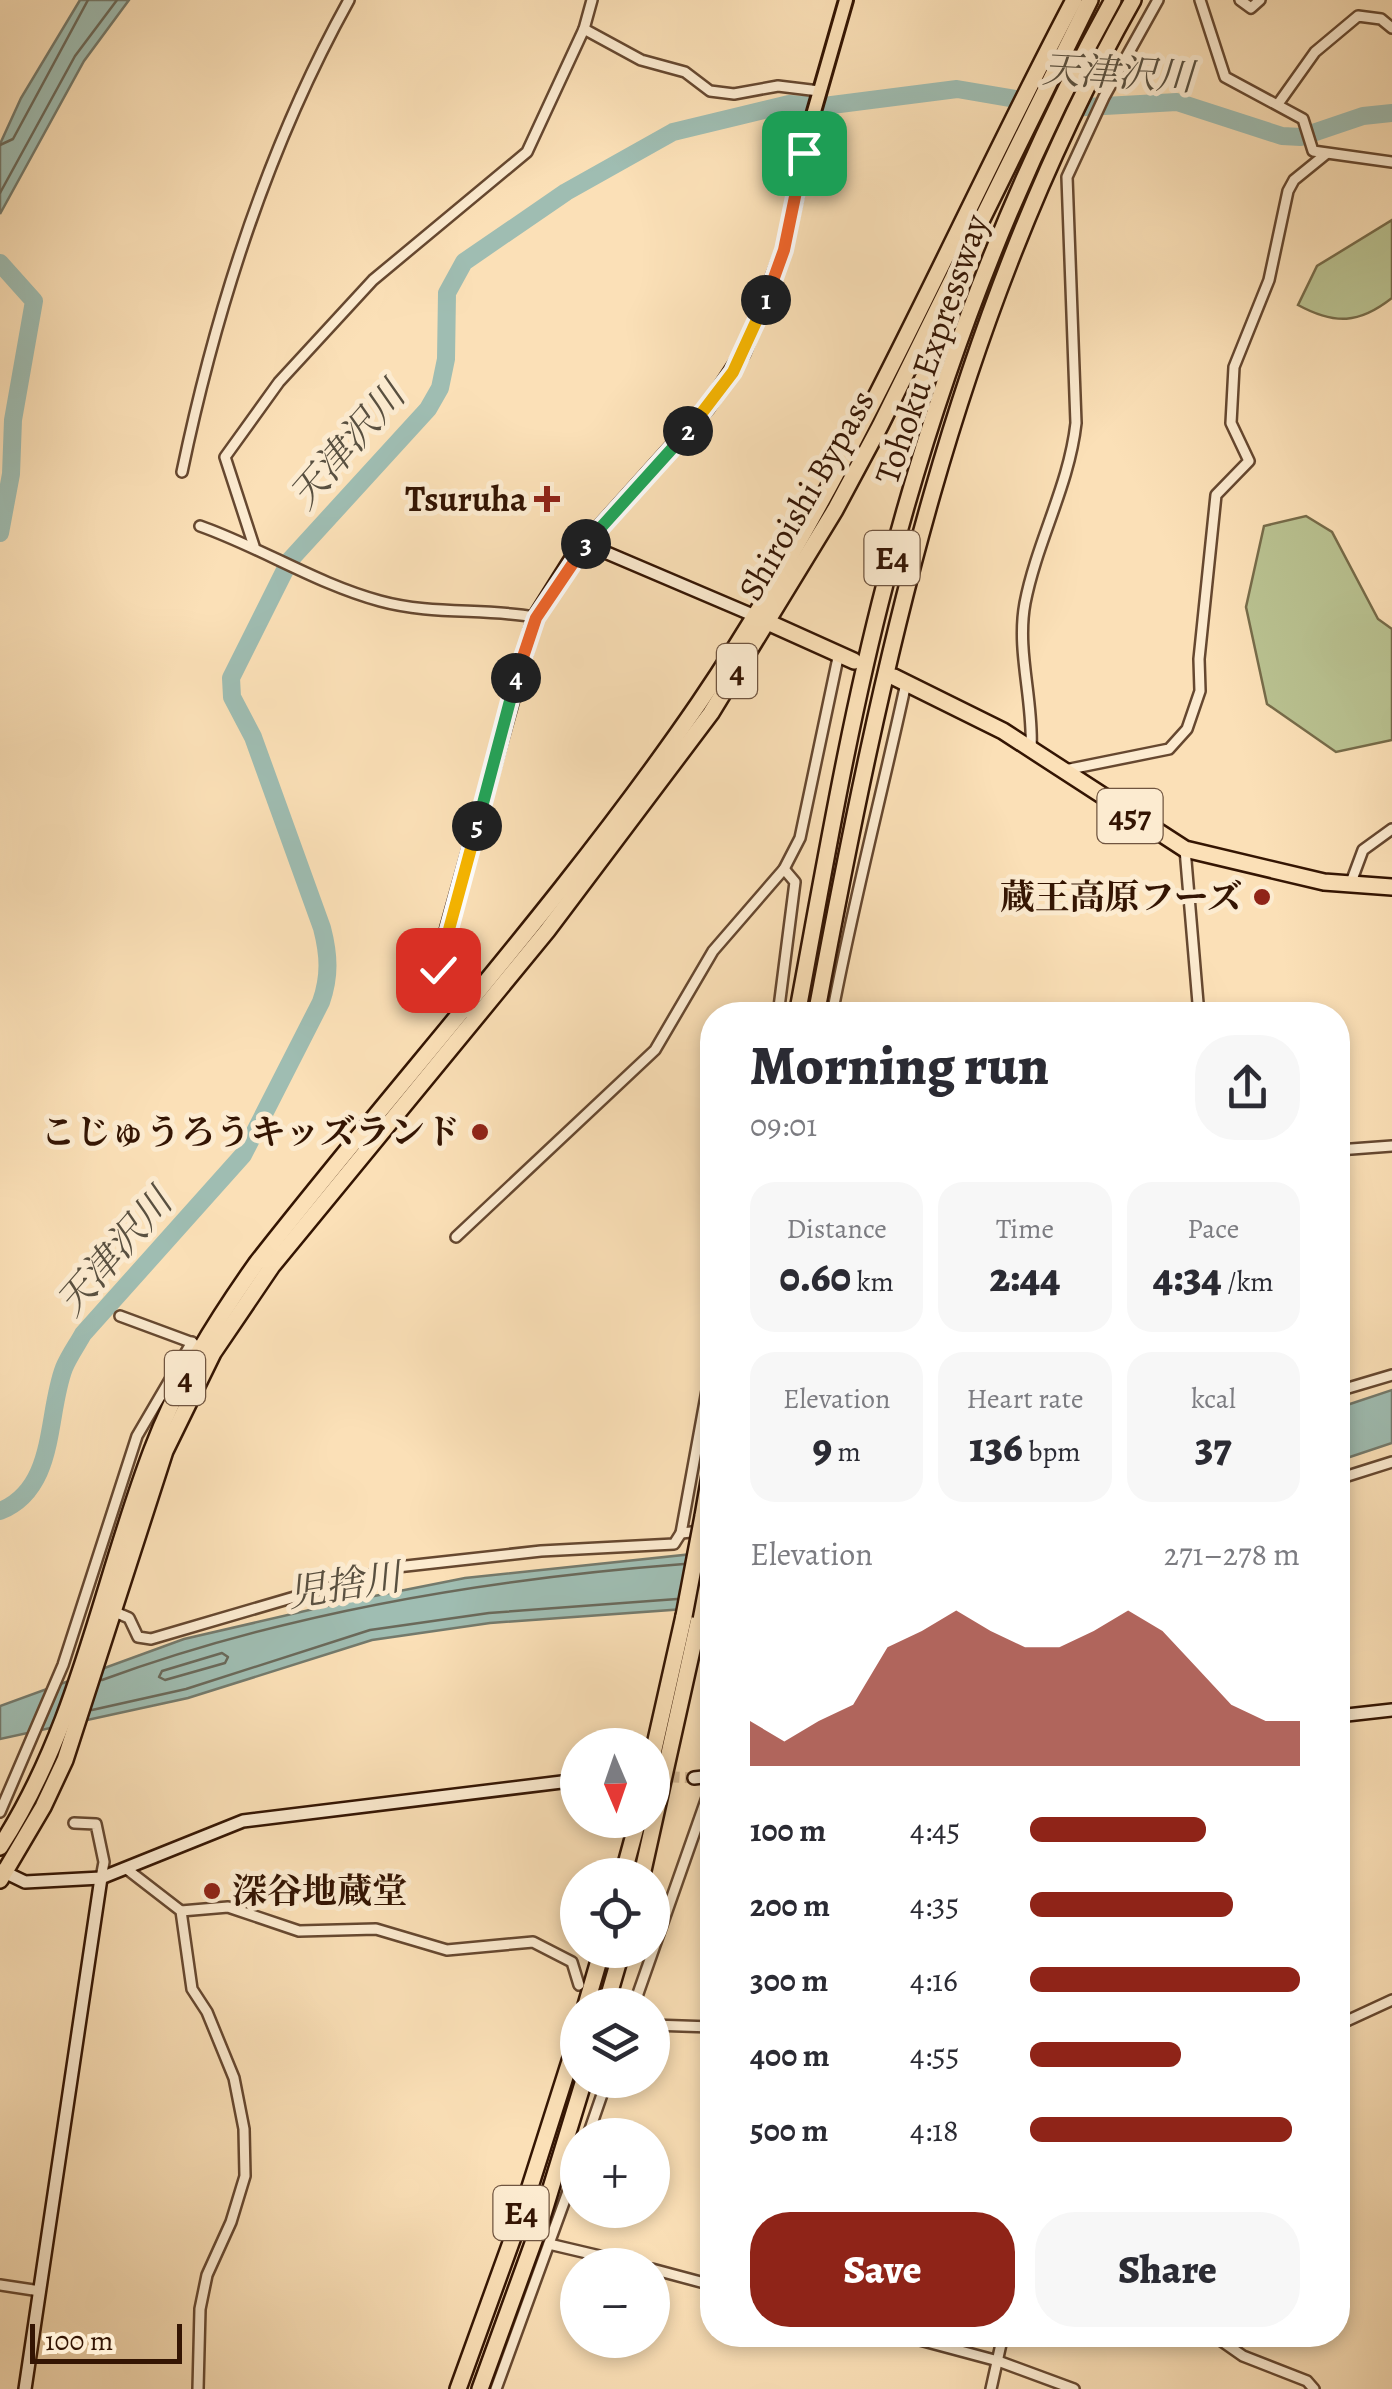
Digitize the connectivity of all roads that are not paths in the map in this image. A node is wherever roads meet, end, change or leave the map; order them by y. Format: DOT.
graph roads {
  1 [pos="349,0"];
  2 [pos="592,0"];
  3 [pos="846,0"];
  4 [pos="1074,0"];
  5 [pos="1090,0"];
  6 [pos="1113,0"];
  7 [pos="1132,0"];
  8 [pos="1158,0"];
  9 [pos="1200,0"];
  10 [pos="1240,0"];
  11 [pos="1260,0"];
  12 [pos="1214,2"];
  13 [pos="1205,11"];
  14 [pos="1392,28"];
  15 [pos="584,29"];
  16 [pos="1035,89"];
  17 [pos="818,95"];
  18 [pos="1278,104"];
  19 [pos="1326,154"];
  20 [pos="1392,162"];
  21 [pos="182,472"];
  22 [pos="200,526"];
  23 [pos="586,544"];
  24 [pos="254,546"];
  25 [pos="536,618"];
  26 [pos="761,619"];
  27 [pos="846,657"];
  28 [pos="899,680"];
  29 [pos="1031,750"];
  30 [pos="1062,772"];
  31 [pos="1392,829"];
  32 [pos="1185,849"];
  33 [pos="784,869"];
  34 [pos="1350,885"];
  35 [pos="1392,887"];
  36 [pos="780,1002"];
  37 [pos="799,1002"];
  38 [pos="818,1002"];
  39 [pos="834,1002"];
  40 [pos="1198,1002"];
  41 [pos="470,1012"];
  42 [pos="1392,1146"];
  43 [pos="1350,1149"];
  44 [pos="456,1237"];
  45 [pos="120,1316"];
  46 [pos="202,1347"];
  47 [pos="1392,1375"];
  48 [pos="1350,1387"];
  49 [pos="700,1429"];
  50 [pos="1392,1462"];
  51 [pos="1350,1475"];
  52 [pos="700,1525"];
  53 [pos="681,1533"];
  54 [pos="700,1570"];
  55 [pos="700,1595"];
  56 [pos="115,1612"];
  57 [pos="692,1618"];
  58 [pos="101,1633"];
  59 [pos="1392,1710"];
  60 [pos="1350,1715"];
  61 [pos="661,1728"];
  62 [pos="66,1736"];
  63 [pos="694,1778"];
  64 [pos="700,1779"];
  65 [pos="560,1782"];
  66 [pos="0,1812"];
  67 [pos="700,1815"];
  68 [pos="74,1822"];
  69 [pos="0,1847"];
  70 [pos="645,1858"];
  71 [pos="128,1870"];
  72 [pos="2,1875"];
  73 [pos="101,1878"];
  74 [pos="182,1912"];
  75 [pos="579,1985"];
  76 [pos="640,1988"];
  77 [pos="1392,2000"];
  78 [pos="1350,2019"];
  79 [pos="670,2026"];
  80 [pos="700,2027"];
  81 [pos="560,2089"];
  82 [pos="578,2098"];
  83 [pos="560,2214"];
  84 [pos="549,2244"];
  85 [pos="566,2248"];
  86 [pos="670,2274"];
  87 [pos="700,2282"];
  88 [pos="0,2285"];
  89 [pos="40,2291"];
  90 [pos="945,2347"];
  91 [pos="1001,2347"];
  92 [pos="1230,2347"];
  93 [pos="998,2361"];
  94 [pos="24,2389"];
  95 [pos="198,2389"];
  96 [pos="458,2389"];
  97 [pos="480,2389"];
  98 [pos="496,2389"];
  99 [pos="991,2389"];
  100 [pos="1074,2389"];
  101 [pos="1314,2389"];
  1 -- 21 [label="street"];
  2 -- 15 [label="street"];
  3 -- 17 [label="main road"];
  4 -- 16 [label="highway, Shiroishi Bypass / 4"];
  5 -- 16 [label="highway, Shiroishi Bypass / 4"];
  6 -- 37 [label="highway, Tohoku Expressway / E4"];
  7 -- 38 [label="highway, Tohoku Expressway / E4"];
  8 -- 29 [label="street"];
  9 -- 13 [label="street"];
  10 -- 11 [label="street"];
  12 -- 13 [label="street"];
  13 -- 18 [label="street"];
  14 -- 18 [label="street"];
  15 -- 17 [label="street"];
  15 -- 24 [label="street"];
  16 -- 26 [label="highway, Shiroishi Bypass / 4"];
  17 -- 23 [label="main road"];
  18 -- 19 [label="street"];
  19 -- 20 [label="street"];
  19 -- 30 [label="street"];
  22 -- 24 [label="street"];
  23 -- 25 [label="main road"];
  23 -- 26 [label="street"];
  24 -- 25 [label="street"];
  25 -- 41 [label="main road"];
  26 -- 27 [label="highway"];
  26 -- 41 [label="highway, Shiroishi Bypass / 4"];
  27 -- 33 [label="street"];
  28 -- 29 [label="highway, 457"];
  28 -- 39 [label="street"];
  29 -- 30 [label="highway, 457"];
  30 -- 32 [label="highway, 457"];
  31 -- 34 [label="street"];
  32 -- 34 [label="highway, 457"];
  32 -- 40 [label="street"];
  33 -- 36 [label="street"];
  33 -- 44 [label="street"];
  34 -- 35 [label="highway, 457"];
  41 -- 46 [label="highway, Shiroishi Bypass / 4"];
  42 -- 43 [label="street"];
  45 -- 46 [label="street"];
  46 -- 56 [label="highway, 4"];
  46 -- 58 [label="highway, 4"];
  46 -- 66 [label="street"];
  47 -- 48 [label="street"];
  49 -- 53 [label="street"];
  50 -- 51 [label="street"];
  52 -- 53 [label="street"];
  53 -- 56 [label="street"];
  54 -- 57 [label="highway, bridge"];
  55 -- 57 [label="highway"];
  56 -- 58 [label="highway, 4"];
  57 -- 61 [label="highway"];
  57 -- 70 [label="highway"];
  58 -- 62 [label="highway, 4"];
  59 -- 60 [label="street"];
  62 -- 69 [label="highway, 4"];
  62 -- 72 [label="highway, 4"];
  63 -- 64 [label="street"];
  65 -- 71 [label="street"];
  67 -- 76 [label="street"];
  68 -- 73 [label="street"];
  71 -- 73 [label="street"];
  71 -- 74 [label="street"];
  72 -- 73 [label="street"];
  73 -- 89 [label="street"];
  74 -- 75 [label="street"];
  74 -- 95 [label="street"];
  77 -- 78 [label="street"];
  79 -- 80 [label="street"];
  81 -- 96 [label="highway, E4"];
  82 -- 97 [label="highway, E4"];
  83 -- 84 [label="street"];
  84 -- 85 [label="street"];
  84 -- 98 [label="street"];
  86 -- 87 [label="street"];
  88 -- 89 [label="street"];
  89 -- 94 [label="street"];
  90 -- 93 [label="street"];
  91 -- 93 [label="street"];
  92 -- 101 [label="street"];
  93 -- 99 [label="street"];
  93 -- 100 [label="street"];
}
